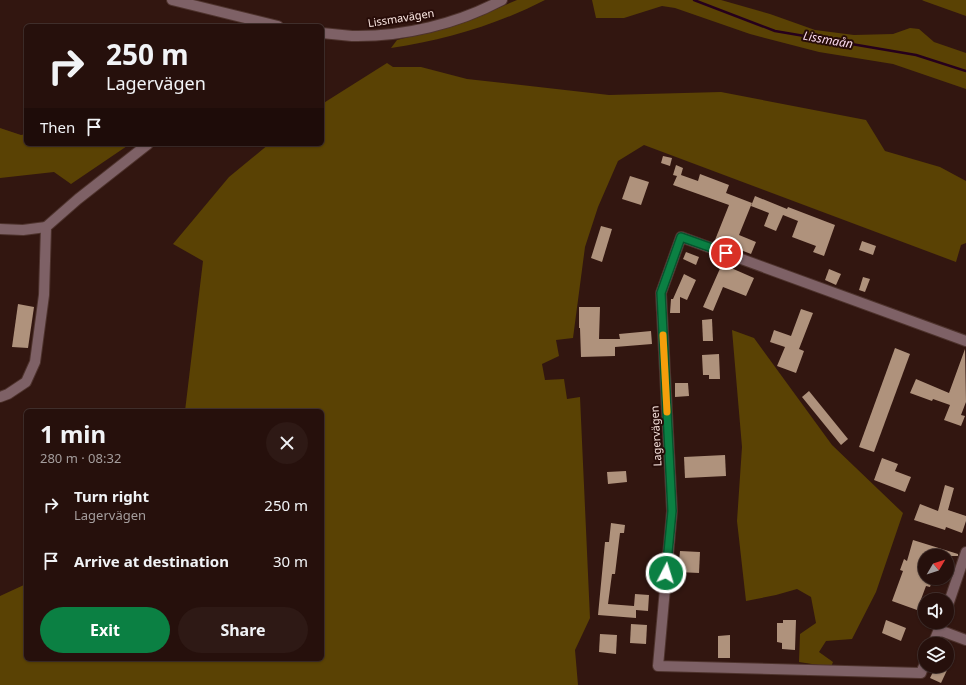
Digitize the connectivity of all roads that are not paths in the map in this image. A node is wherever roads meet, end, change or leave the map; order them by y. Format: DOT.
graph roads {
  1 [pos="172,0"];
  2 [pos="502,0"];
  3 [pos="270,24"];
  4 [pos="324,33"];
  5 [pos="145,146"];
  6 [pos="46,227"];
  7 [pos="0,230"];
  8 [pos="966,341"];
  9 [pos="0,397"];
  10 [pos="966,552"];
  11 [pos="952,593"];
  12 [pos="946,629"];
  13 [pos="966,640"];
  14 [pos="918,673"];
  1 -- 3 [label="street"];
  2 -- 4 [label="street, Lissmavägen"];
  5 -- 6 [label="street"];
  6 -- 7 [label="street"];
  6 -- 9 [label="street"];
  8 -- 14 [label="street, Lagervägen"];
  10 -- 11 [label="street"];
  12 -- 13 [label="street"];
}
